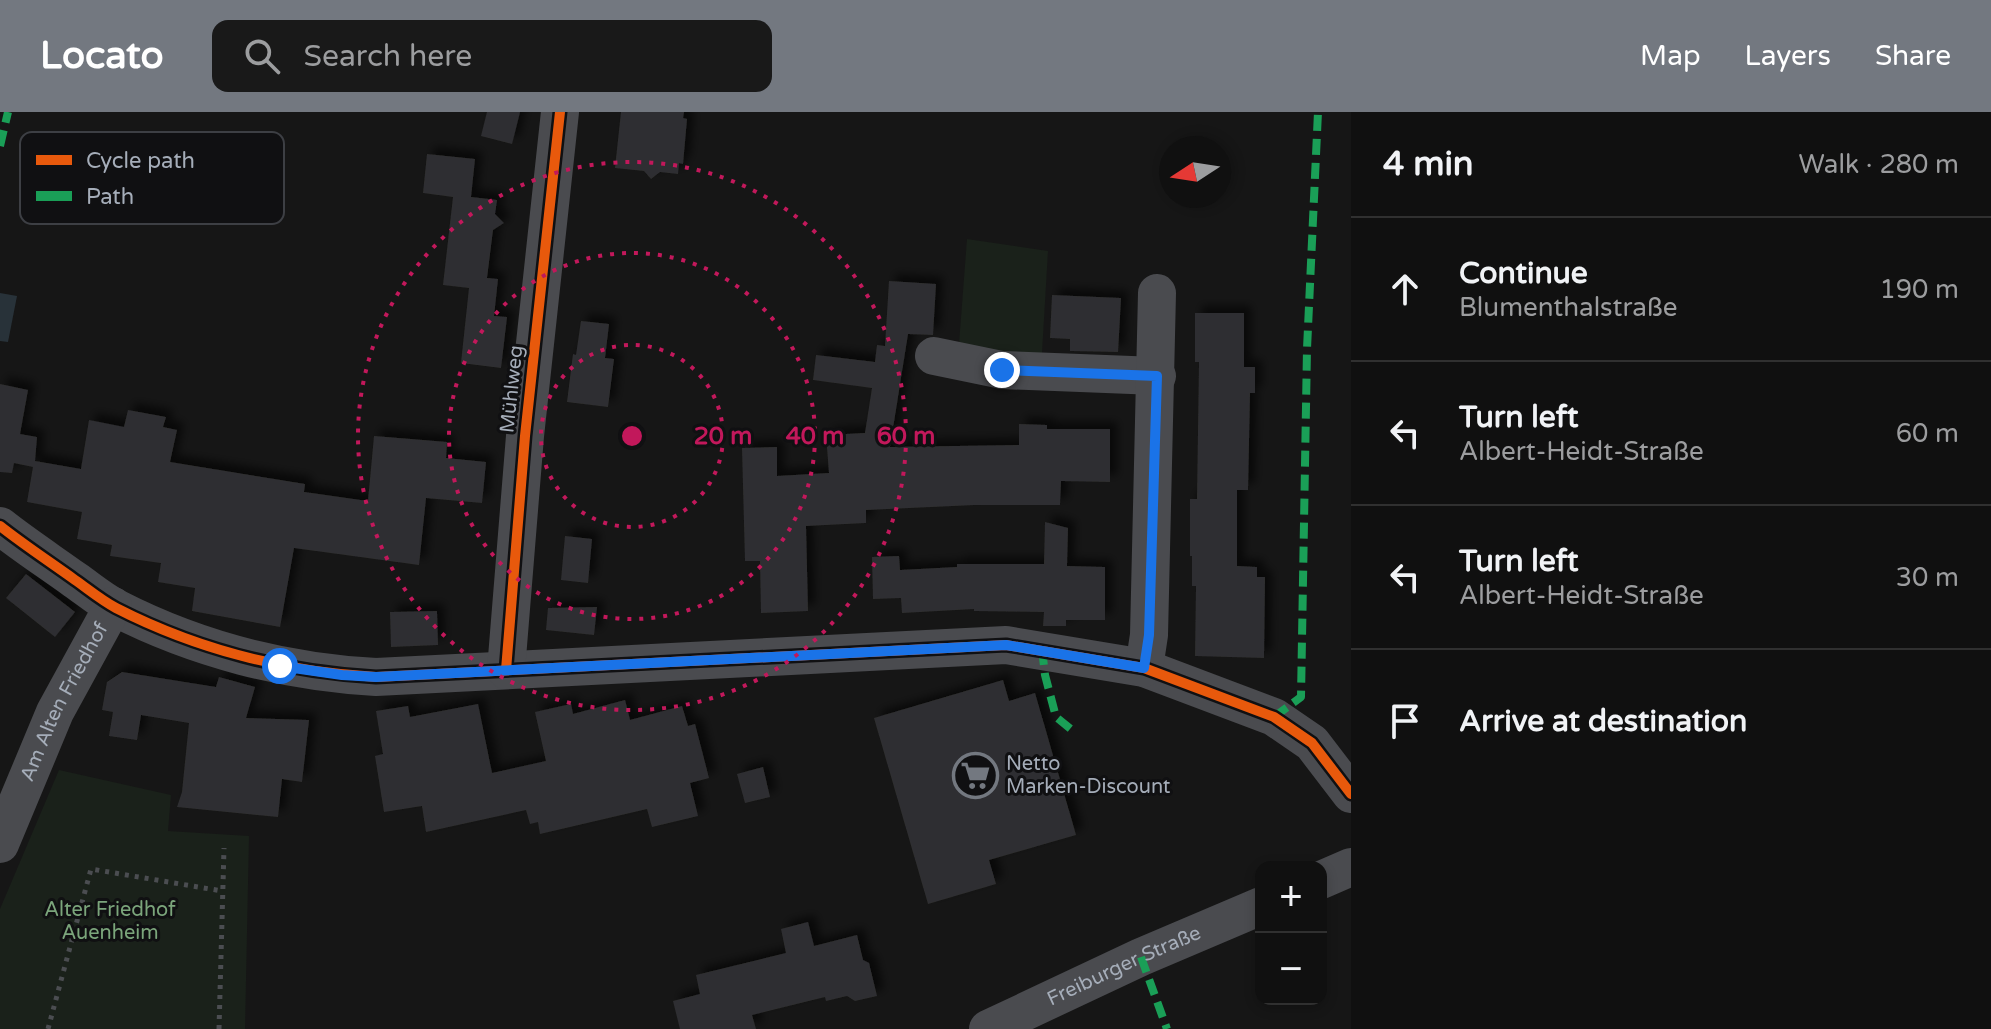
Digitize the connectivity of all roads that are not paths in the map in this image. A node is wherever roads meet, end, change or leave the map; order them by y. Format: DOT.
graph roads {
  1 [pos="560,112"];
  2 [pos="1157,293"];
  3 [pos="934,356"];
  4 [pos="1157,376"];
  5 [pos="0,526"];
  6 [pos="113,606"];
  7 [pos="1144,668"];
  8 [pos="506,670"];
  9 [pos="1351,794"];
  10 [pos="0,844"];
  11 [pos="1351,867"];
  12 [pos="1327,877"];
  13 [pos="1255,909"];
  14 [pos="988,1029"];
  1 -- 8 [label="street, Mühlweg"];
  2 -- 4 [label="street"];
  3 -- 4 [label="street"];
  4 -- 7 [label="street"];
  5 -- 6 [label="street"];
  6 -- 8 [label="street"];
  6 -- 10 [label="street, Am Alten Friedhof"];
  7 -- 8 [label="street"];
  7 -- 9 [label="street"];
  11 -- 12 [label="street"];
  13 -- 14 [label="street, Freiburger Straße"];
}
